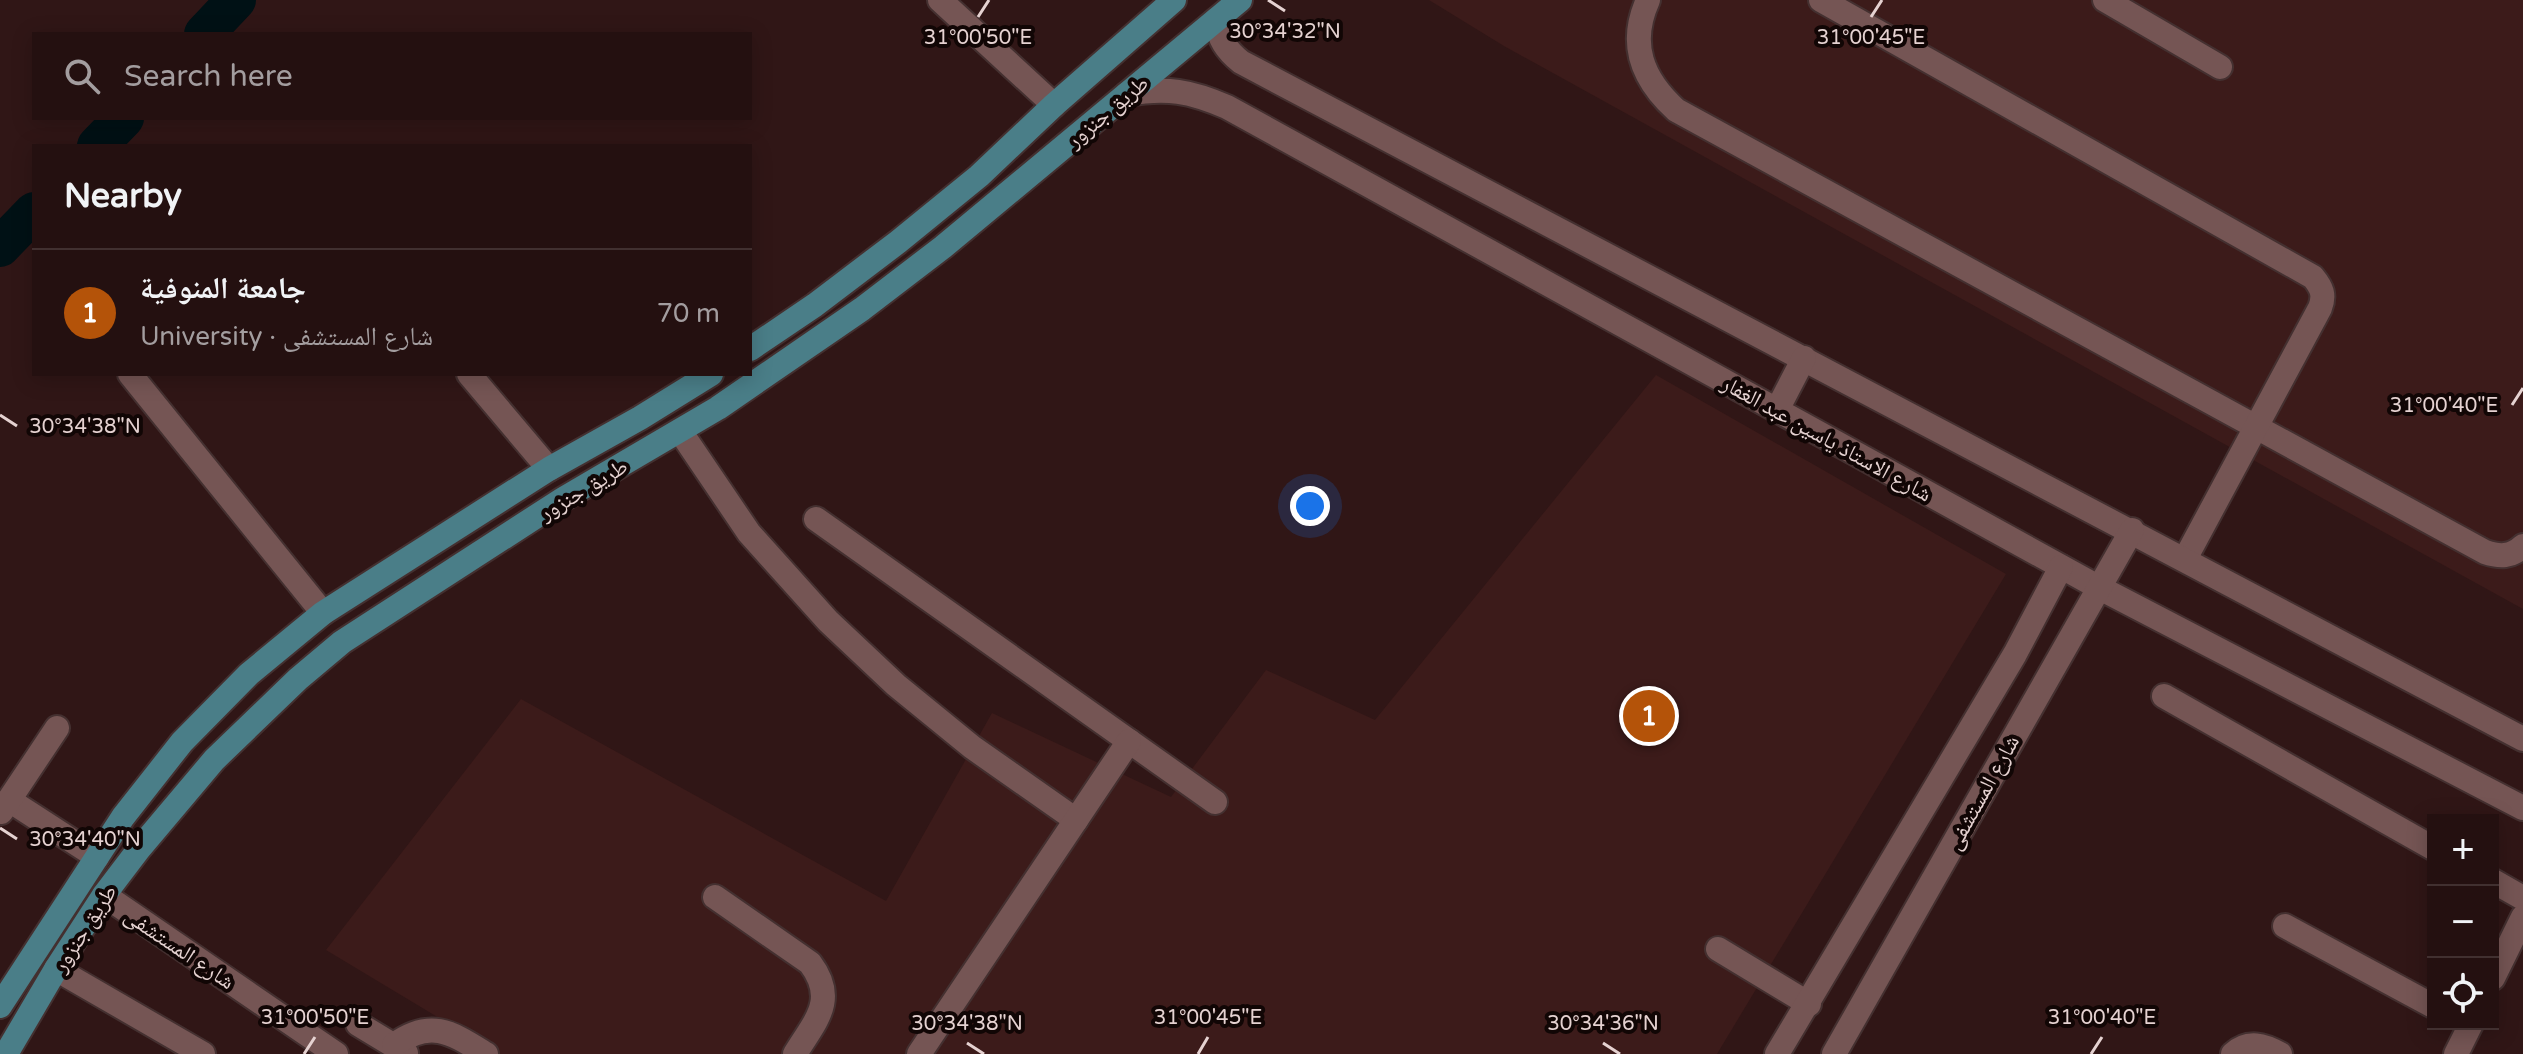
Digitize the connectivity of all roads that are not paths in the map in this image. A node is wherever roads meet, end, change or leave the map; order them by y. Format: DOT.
graph roads {
  1 [pos="940,0"];
  2 [pos="1174,0"];
  3 [pos="1240,0"];
  4 [pos="1648,0"];
  5 [pos="1821,0"];
  6 [pos="2105,0"];
  7 [pos="1216,20"];
  8 [pos="2220,67"];
  9 [pos="1127,94"];
  10 [pos="1054,105"];
  11 [pos="752,348"];
  12 [pos="1804,358"];
  13 [pos="132,376"];
  14 [pos="471,376"];
  15 [pos="708,376"];
  16 [pos="1777,410"];
  17 [pos="2255,427"];
  18 [pos="680,431"];
  19 [pos="549,469"];
  20 [pos="816,519"];
  21 [pos="2132,530"];
  22 [pos="2523,546"];
  23 [pos="2185,559"];
  24 [pos="2061,567"];
  25 [pos="2098,587"];
  26 [pos="323,613"];
  27 [pos="2164,696"];
  28 [pos="57,728"];
  29 [pos="2523,739"];
  30 [pos="1129,741"];
  31 [pos="1215,802"];
  32 [pos="4,807"];
  33 [pos="2523,808"];
  34 [pos="1076,820"];
  35 [pos="2427,845"];
  36 [pos="97,857"];
  37 [pos="2499,884"];
  38 [pos="104,895"];
  39 [pos="715,897"];
  40 [pos="2523,898"];
  41 [pos="2523,917"];
  42 [pos="2285,926"];
  43 [pos="1718,949"];
  44 [pos="2499,966"];
  45 [pos="56,969"];
  46 [pos="2427,1003"];
  47 [pos="1809,1004"];
  48 [pos="0,1006"];
  49 [pos="358,1024"];
  50 [pos="2467,1030"];
  51 [pos="401,1050"];
  52 [pos="6,1054"];
  53 [pos="203,1054"];
  54 [pos="336,1054"];
  55 [pos="486,1054"];
  56 [pos="795,1054"];
  57 [pos="919,1054"];
  58 [pos="1777,1054"];
  59 [pos="1834,1054"];
  60 [pos="2233,1054"];
  61 [pos="2280,1054"];
  62 [pos="2456,1054"];
  1 -- 10 [label="street"];
  2 -- 10 [label="main road, طريق جنزور"];
  3 -- 7 [label="main road, طريق جنزور"];
  4 -- 17 [label="street"];
  5 -- 17 [label="street"];
  6 -- 8 [label="street"];
  7 -- 9 [label="main road, طريق جنزور"];
  7 -- 12 [label="street"];
  9 -- 16 [label="street, شارع الاستاذ ياسين عبد الغفار"];
  9 -- 18 [label="main road, طريق جنزور"];
  10 -- 11 [label="main road, طريق جنزور"];
  12 -- 16 [label="street"];
  12 -- 21 [label="street"];
  13 -- 26 [label="street"];
  14 -- 19 [label="street"];
  15 -- 19 [label="main road, طريق جنزور"];
  16 -- 24 [label="street, شارع الاستاذ ياسين عبد الغفار"];
  17 -- 22 [label="street"];
  17 -- 23 [label="street"];
  18 -- 34 [label="street"];
  18 -- 38 [label="main road, طريق جنزور"];
  19 -- 26 [label="main road, طريق جنزور"];
  20 -- 30 [label="street"];
  21 -- 23 [label="street"];
  21 -- 25 [label="street, شارع المستشفى"];
  23 -- 29 [label="street"];
  24 -- 25 [label="street, شارع الاستاذ ياسين عبد الغفار"];
  24 -- 47 [label="street"];
  25 -- 33 [label="street, شارع الاستاذ ياسين عبد الغفار"];
  25 -- 59 [label="street, شارع المستشفى"];
  26 -- 36 [label="main road, طريق جنزور"];
  27 -- 35 [label="street"];
  28 -- 32 [label="street"];
  30 -- 31 [label="street"];
  30 -- 34 [label="street"];
  32 -- 36 [label="street"];
  34 -- 57 [label="street"];
  36 -- 48 [label="main road, طريق جنزور"];
  37 -- 40 [label="street"];
  38 -- 45 [label="main road, طريق جنزور"];
  38 -- 54 [label="street, شارع المستشفى"];
  39 -- 56 [label="street"];
  41 -- 44 [label="street"];
  42 -- 46 [label="street"];
  43 -- 47 [label="street"];
  45 -- 52 [label="main road, طريق جنزور"];
  45 -- 53 [label="street"];
  47 -- 58 [label="street"];
  49 -- 51 [label="street"];
  50 -- 62 [label="street"];
  51 -- 55 [label="street"];
  60 -- 61 [label="street"];
}
